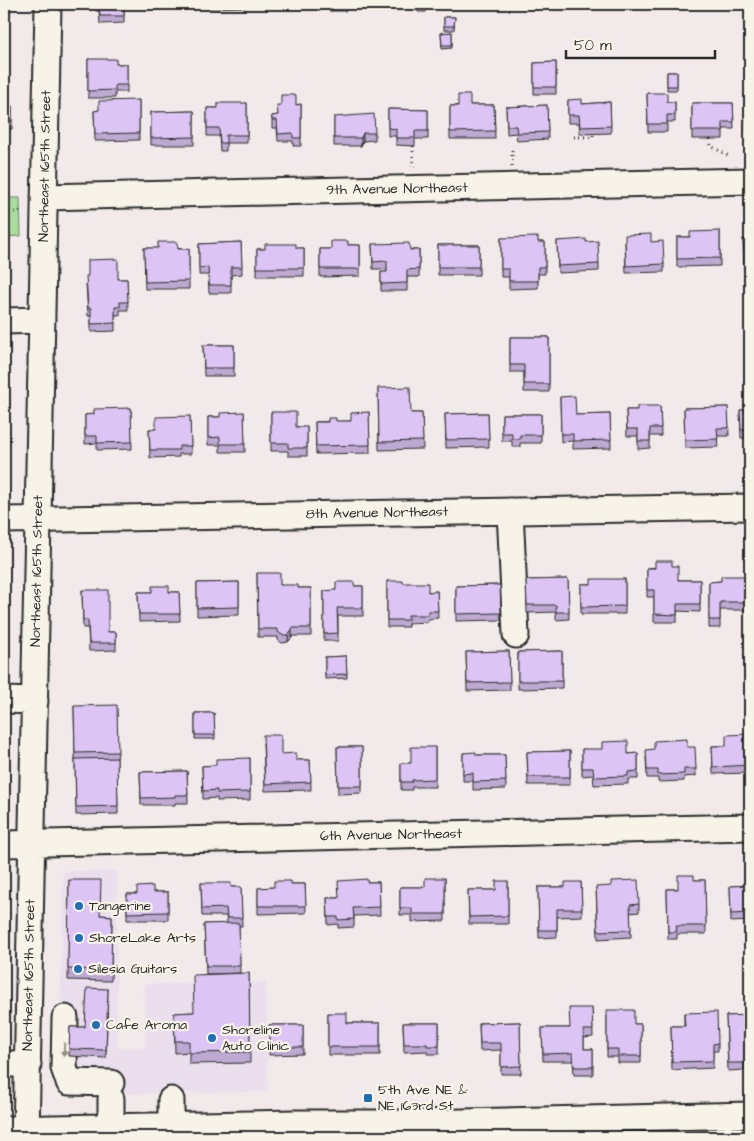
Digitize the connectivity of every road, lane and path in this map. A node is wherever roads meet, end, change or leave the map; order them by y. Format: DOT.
graph roads {
  1 [pos="48,4"];
  2 [pos="594,134"];
  3 [pos="574,136"];
  4 [pos="710,139"];
  5 [pos="413,146"];
  6 [pos="729,156"];
  7 [pos="413,170"];
  8 [pos="750,181"];
  9 [pos="37,204"];
  10 [pos="4,213"];
  11 [pos="42,320"];
  12 [pos="4,321"];
  13 [pos="750,507"];
  14 [pos="510,511"];
  15 [pos="38,519"];
  16 [pos="4,520"];
  17 [pos="516,635"];
  18 [pos="4,700"];
  19 [pos="35,701"];
  20 [pos="750,827"];
  21 [pos="4,844"];
  22 [pos="32,844"];
  23 [pos="65,1018"];
  24 [pos="16,1064"];
  25 [pos="171,1100"];
  26 [pos="750,1115"];
  27 [pos="171,1126"];
  28 [pos="111,1127"];
  29 [pos="277,1130"];
  30 [pos="421,1130"];
  31 [pos="19,1131"];
  1 -- 9 [label="street, Northeast 165th Street"];
  2 -- 3 [label="path"];
  4 -- 6 [label="path"];
  5 -- 7 [label="path"];
  8 -- 9 [label="street, 9th Avenue Northeast"];
  9 -- 10 [label="path"];
  9 -- 11 [label="street, Northeast 165th Street"];
  11 -- 12 [label="street"];
  11 -- 15 [label="street, Northeast 165th Street"];
  13 -- 14 [label="street, 8th Avenue Northeast"];
  14 -- 15 [label="street, 8th Avenue Northeast"];
  14 -- 17 [label="street"];
  15 -- 16 [label="street, 8th Avenue Northeast"];
  15 -- 19 [label="street, Northeast 165th Street"];
  18 -- 19 [label="street"];
  19 -- 22 [label="street, Northeast 165th Street"];
  20 -- 22 [label="street, 6th Avenue Northeast"];
  21 -- 22 [label="street, 6th Avenue Northeast"];
  22 -- 24 [label="street, Northeast 165th Street"];
  23 -- 28 [label="street, one-way"];
  24 -- 31 [label="street, Northeast 165th Street"];
  25 -- 27 [label="street"];
  26 -- 30 [label="street"];
  27 -- 28 [label="street"];
  27 -- 29 [label="street"];
  28 -- 31 [label="street"];
  29 -- 30 [label="street"];
}
